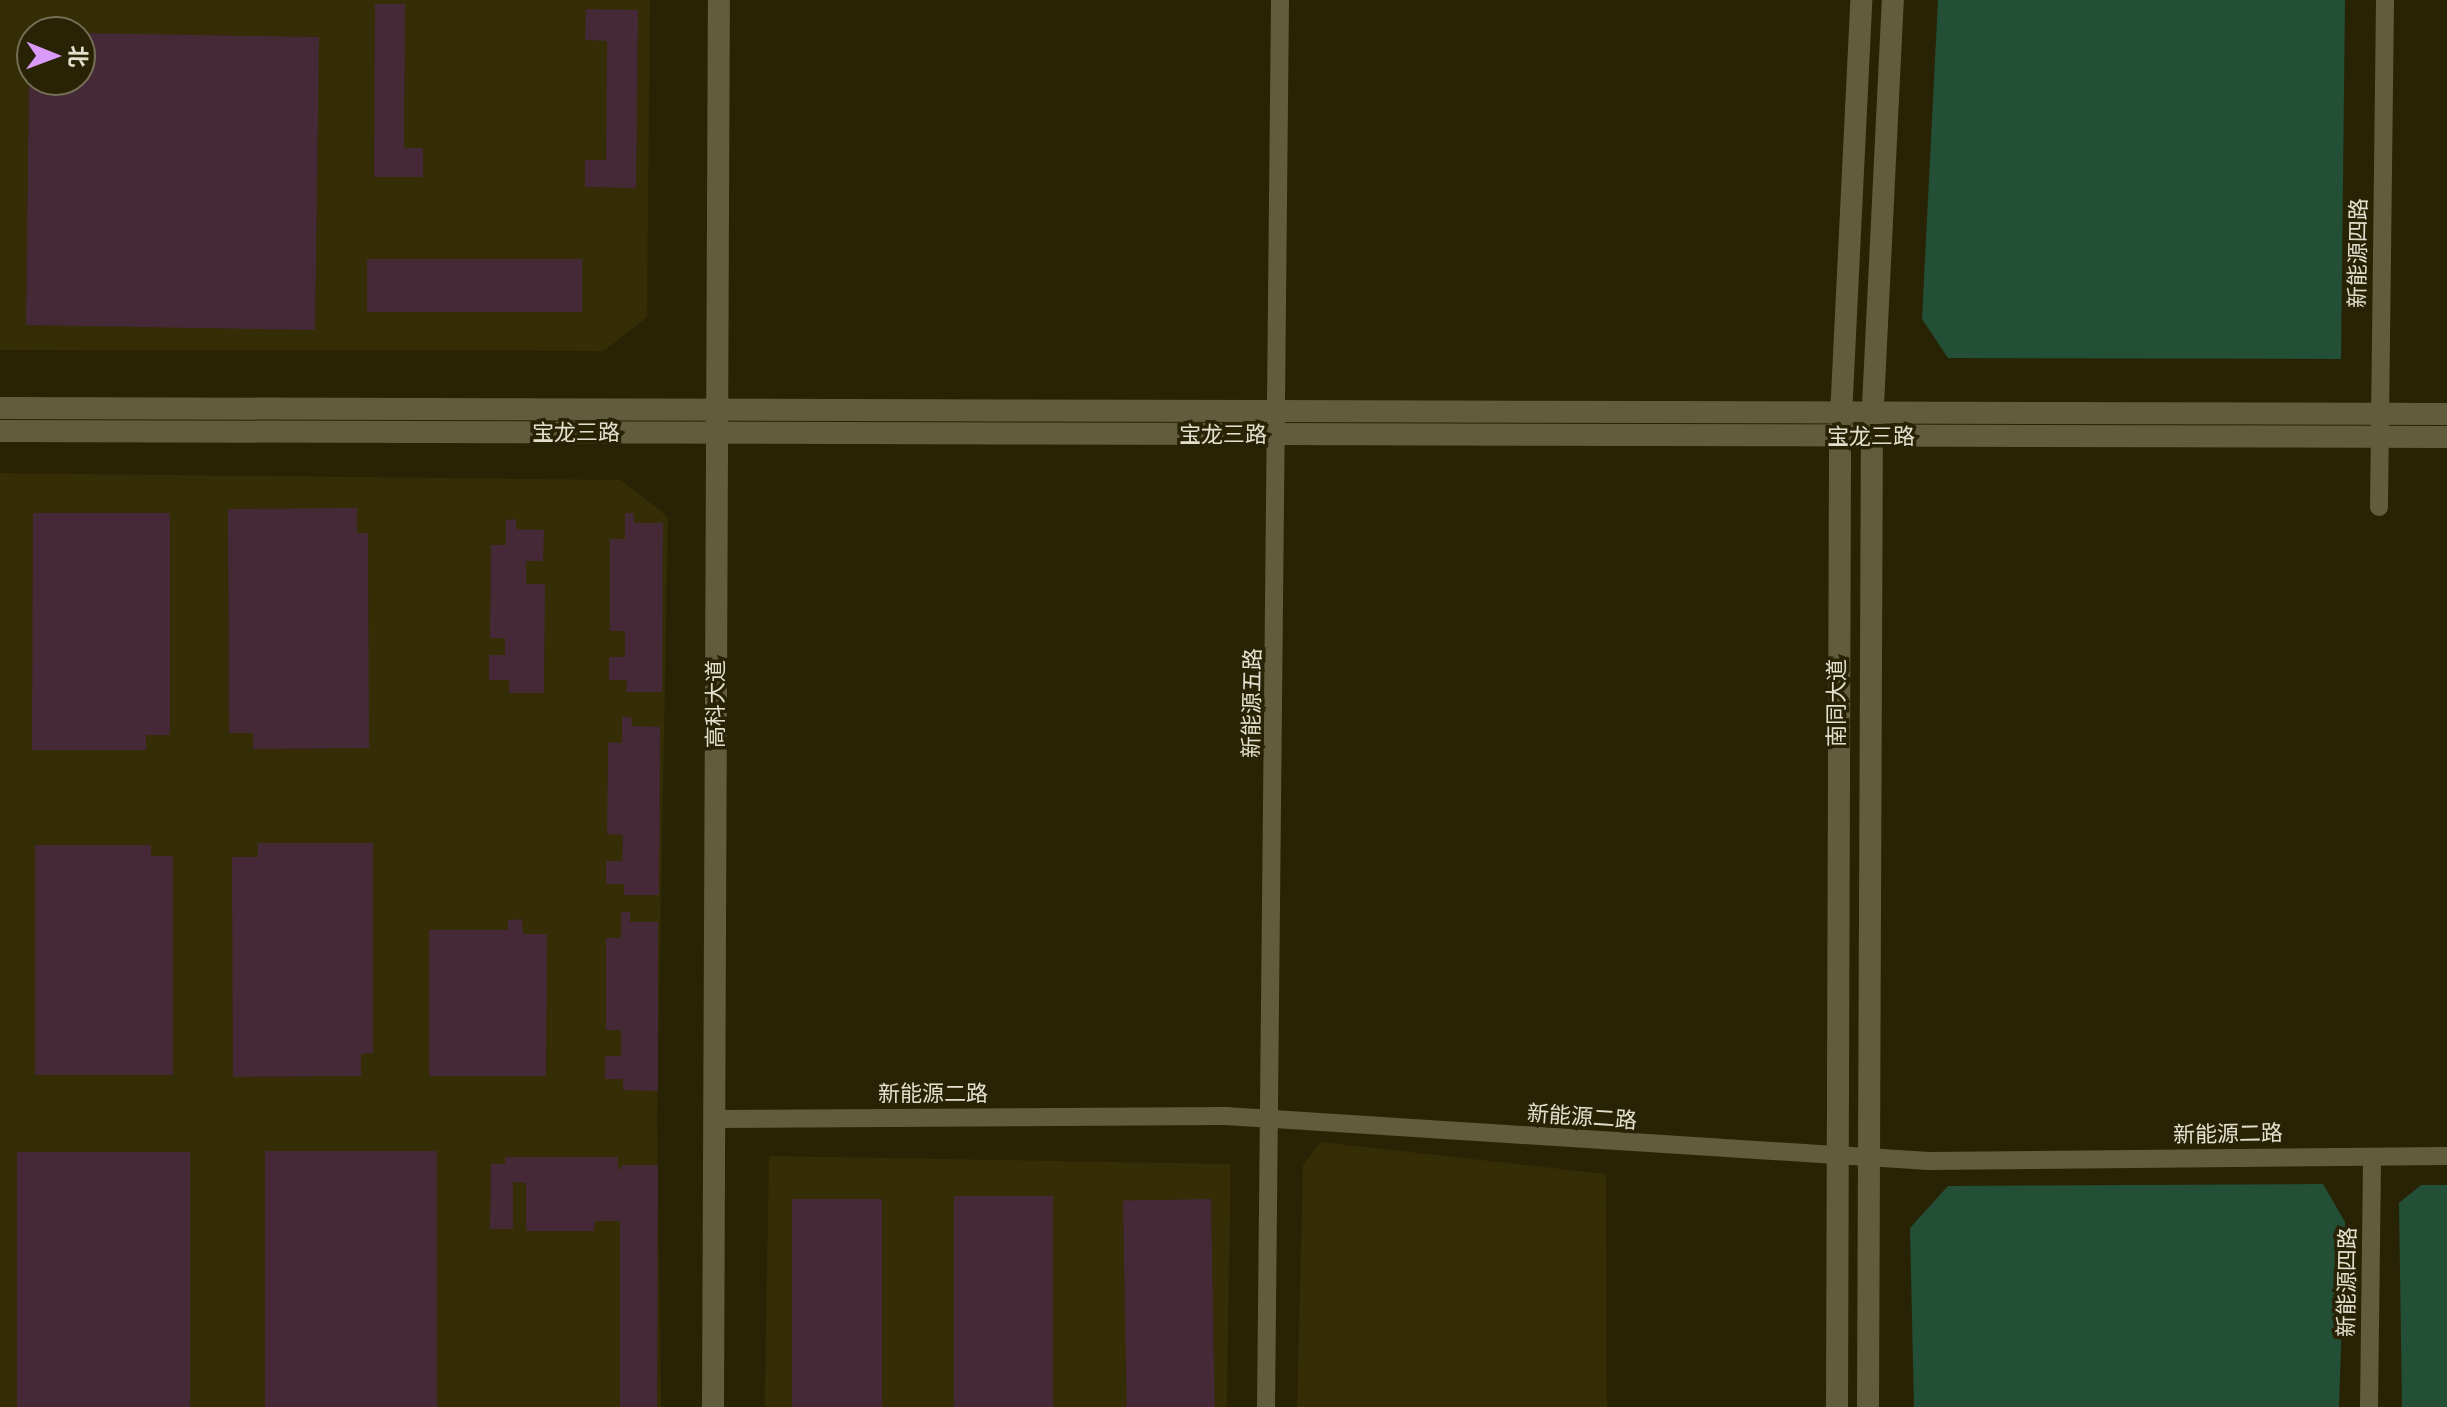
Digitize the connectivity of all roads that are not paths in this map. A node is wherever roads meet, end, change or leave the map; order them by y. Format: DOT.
graph roads {
  1 [pos="719,0"];
  2 [pos="1280,0"];
  3 [pos="1861,0"];
  4 [pos="1893,0"];
  5 [pos="2385,0"];
  6 [pos="0,408"];
  7 [pos="717,409"];
  8 [pos="1279,410"];
  9 [pos="1840,411"];
  10 [pos="1873,412"];
  11 [pos="2380,414"];
  12 [pos="2447,414"];
  13 [pos="0,431"];
  14 [pos="717,433"];
  15 [pos="1279,435"];
  16 [pos="1840,437"];
  17 [pos="1873,437"];
  18 [pos="2380,437"];
  19 [pos="2447,437"];
  20 [pos="2379,507"];
  21 [pos="714,1119"];
  22 [pos="1270,1119"];
  23 [pos="2447,1156"];
  24 [pos="1834,1157"];
  25 [pos="2372,1157"];
  26 [pos="1869,1159"];
  27 [pos="713,1407"];
  28 [pos="1266,1407"];
  29 [pos="1837,1407"];
  30 [pos="1868,1407"];
  31 [pos="2369,1407"];
  1 -- 7 [label="street, 高科大道"];
  2 -- 8 [label="street, 新能源五路"];
  3 -- 9 [label="street, 南同大道"];
  4 -- 10 [label="street, 南同大道"];
  5 -- 11 [label="street, 新能源四路"];
  6 -- 7 [label="street, 宝龙三路"];
  7 -- 8 [label="street, 宝龙三路"];
  7 -- 14 [label="street, 高科大道"];
  8 -- 9 [label="street, 宝龙三路"];
  8 -- 15 [label="street, 新能源五路"];
  9 -- 10 [label="street, 宝龙三路"];
  9 -- 16 [label="street, 南同大道"];
  10 -- 11 [label="street, 宝龙三路"];
  10 -- 17 [label="street, 南同大道"];
  11 -- 12 [label="street, 宝龙三路"];
  11 -- 18 [label="street, 新能源四路"];
  13 -- 14 [label="street, 宝龙三路"];
  14 -- 15 [label="street, 宝龙三路"];
  14 -- 21 [label="street, 高科大道"];
  15 -- 16 [label="street, 宝龙三路"];
  15 -- 22 [label="street, 新能源五路"];
  16 -- 17 [label="street, 宝龙三路"];
  16 -- 24 [label="street, 南同大道"];
  17 -- 18 [label="street, 宝龙三路"];
  17 -- 26 [label="street, 南同大道"];
  18 -- 19 [label="street, 宝龙三路"];
  18 -- 20 [label="street, 新能源四路"];
  21 -- 22 [label="street, 新能源二路"];
  21 -- 27 [label="street, 高科大道"];
  22 -- 24 [label="street, 新能源二路"];
  22 -- 28 [label="street, 新能源五路"];
  23 -- 25 [label="street, 新能源二路"];
  24 -- 26 [label="street, 新能源二路"];
  24 -- 29 [label="street, 南同大道"];
  25 -- 26 [label="street, 新能源二路"];
  25 -- 31 [label="street, 新能源四路"];
  26 -- 30 [label="street, 南同大道"];
}
